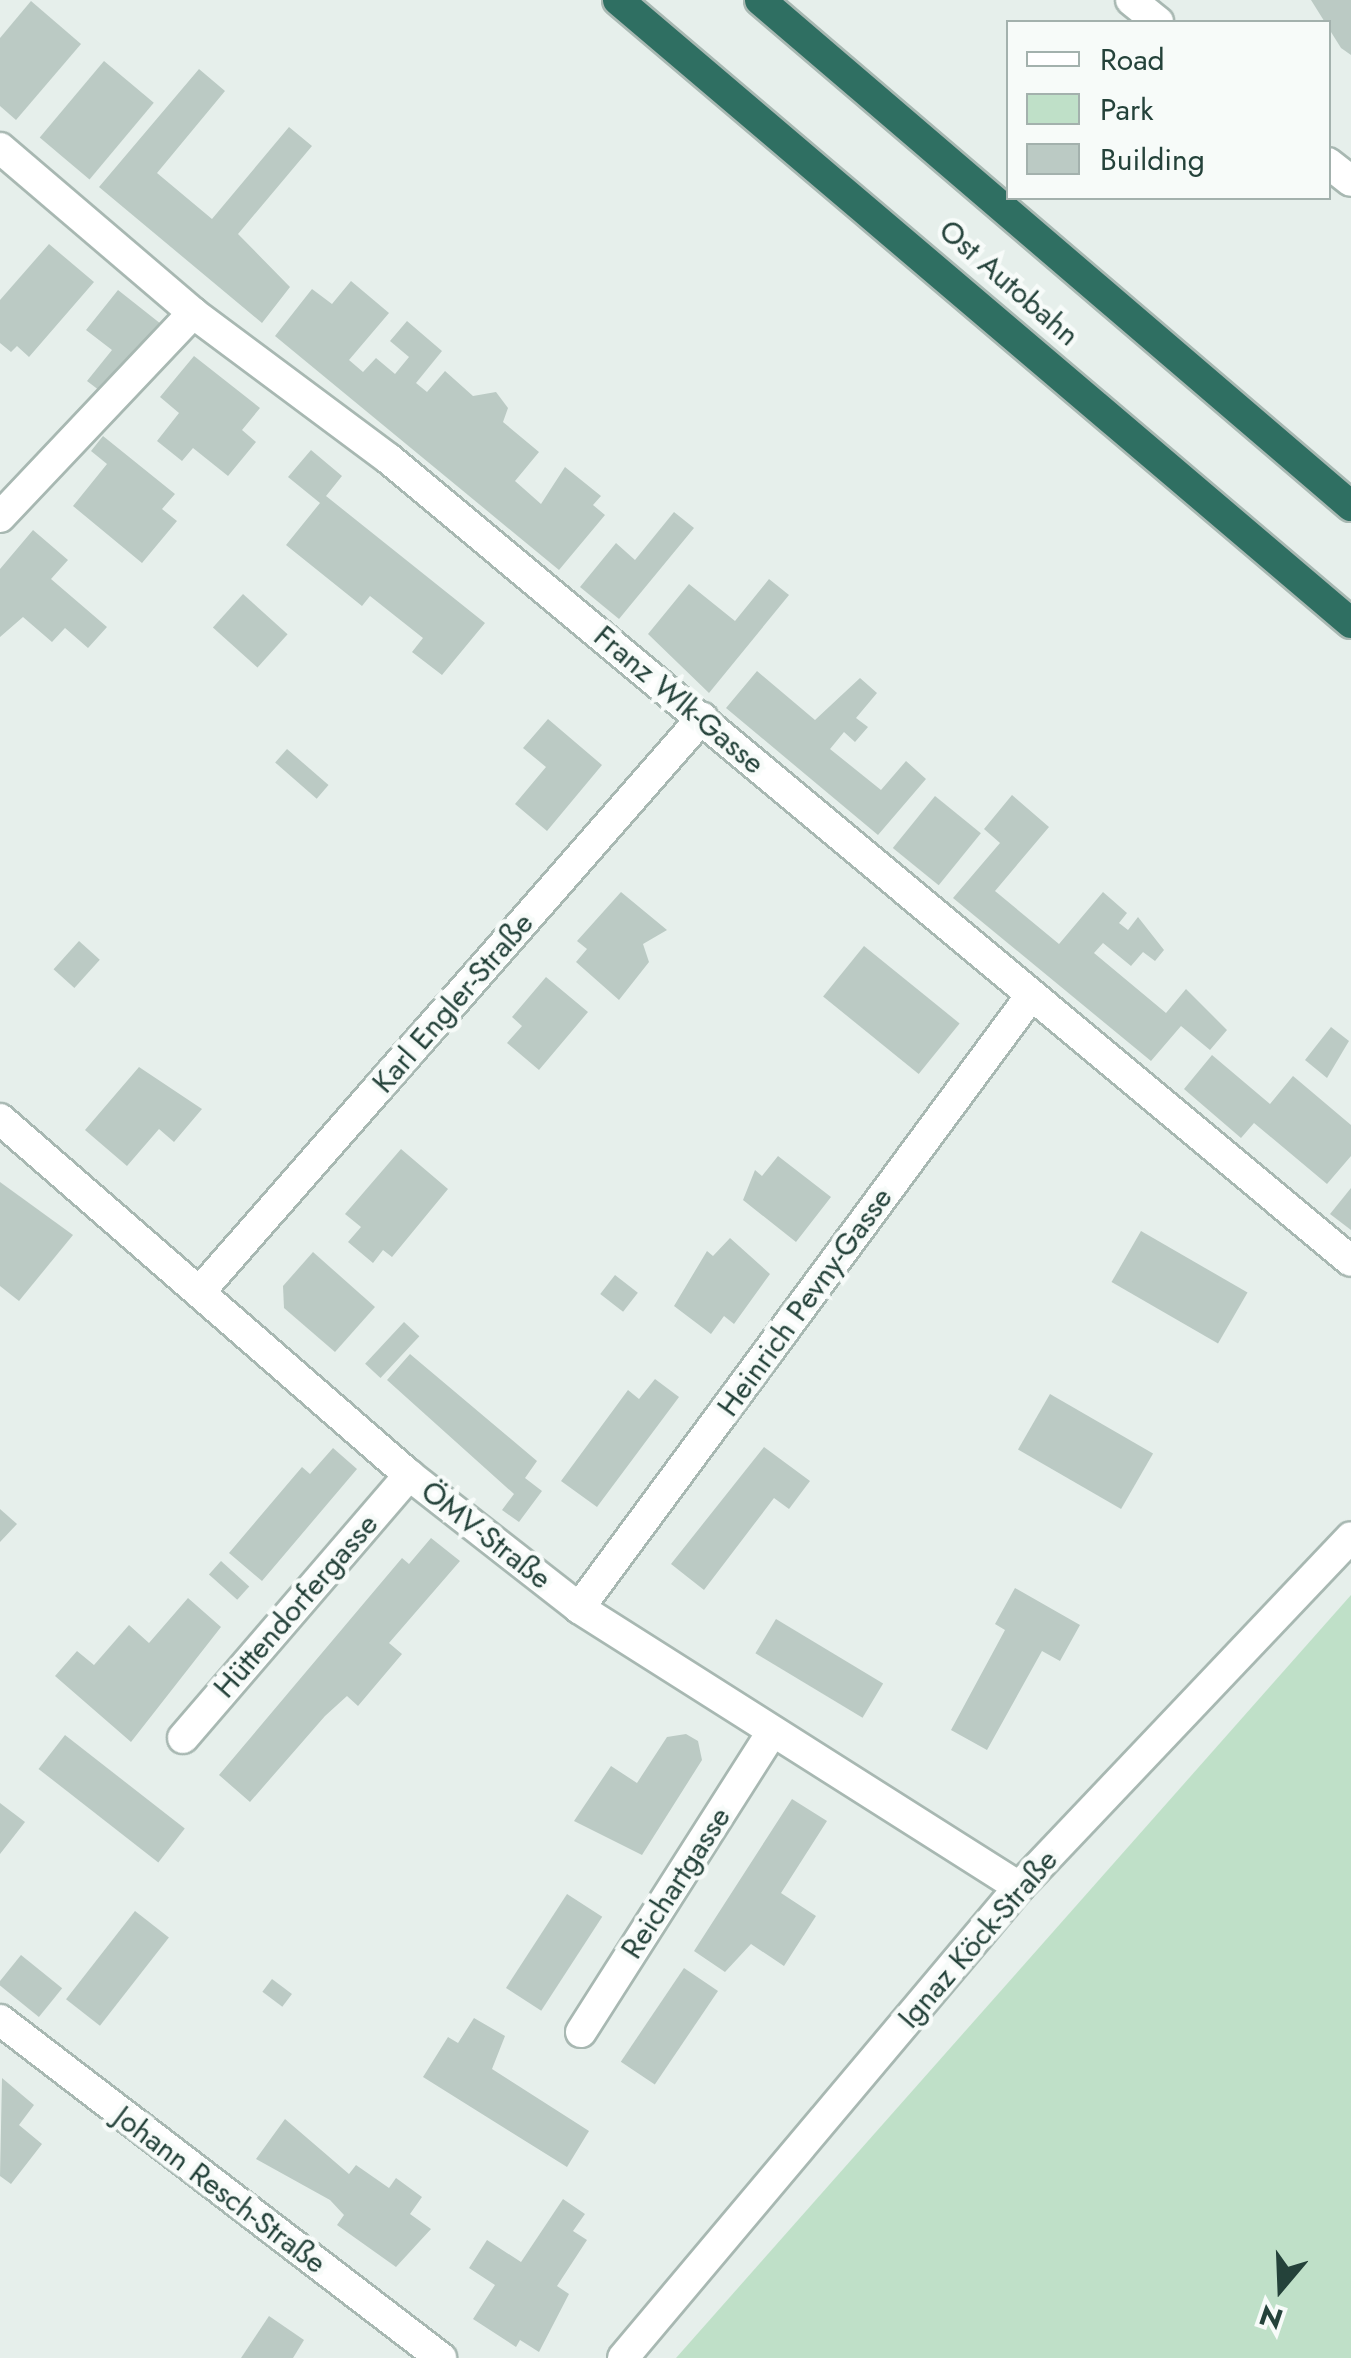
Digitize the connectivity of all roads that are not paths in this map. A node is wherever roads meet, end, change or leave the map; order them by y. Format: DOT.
graph roads {
  1 [pos="618,0"];
  2 [pos="760,0"];
  3 [pos="1131,0"];
  4 [pos="1156,20"];
  5 [pos="0,148"];
  6 [pos="1331,164"];
  7 [pos="1351,181"];
  8 [pos="193,313"];
  9 [pos="1351,506"];
  10 [pos="0,517"];
  11 [pos="1351,623"];
  12 [pos="702,718"];
  13 [pos="1030,997"];
  14 [pos="0,1119"];
  15 [pos="1351,1260"];
  16 [pos="203,1288"];
  17 [pos="409,1475"];
  18 [pos="1351,1536"];
  19 [pos="580,1608"];
  20 [pos="771,1734"];
  21 [pos="183,1738"];
  22 [pos="1019,1887"];
  23 [pos="0,2020"];
  24 [pos="580,2032"];
  25 [pos="442,2358"];
  26 [pos="624,2358"];
  1 -- 11 [label="highway, Ost Autobahn"];
  2 -- 9 [label="highway, Ost Autobahn"];
  3 -- 4 [label="street"];
  5 -- 8 [label="street, Franz Wlk-Gasse"];
  6 -- 7 [label="street"];
  8 -- 10 [label="street"];
  8 -- 12 [label="street, Franz Wlk-Gasse"];
  12 -- 13 [label="street, Franz Wlk-Gasse"];
  12 -- 16 [label="street, Karl Engler-Straße"];
  13 -- 15 [label="street, Franz Wlk-Gasse"];
  13 -- 19 [label="street, Heinrich Pevny-Gasse"];
  14 -- 16 [label="street, ÖMV-Straße"];
  16 -- 17 [label="street, ÖMV-Straße"];
  17 -- 19 [label="street, ÖMV-Straße"];
  17 -- 21 [label="street, Hüttendorfergasse"];
  18 -- 22 [label="street, Ignaz Köck-Straße"];
  19 -- 20 [label="street, ÖMV-Straße"];
  20 -- 22 [label="street, ÖMV-Straße"];
  20 -- 24 [label="street, Reichartgasse"];
  22 -- 26 [label="street, Ignaz Köck-Straße"];
  23 -- 25 [label="street, Johann Resch-Straße"];
}
